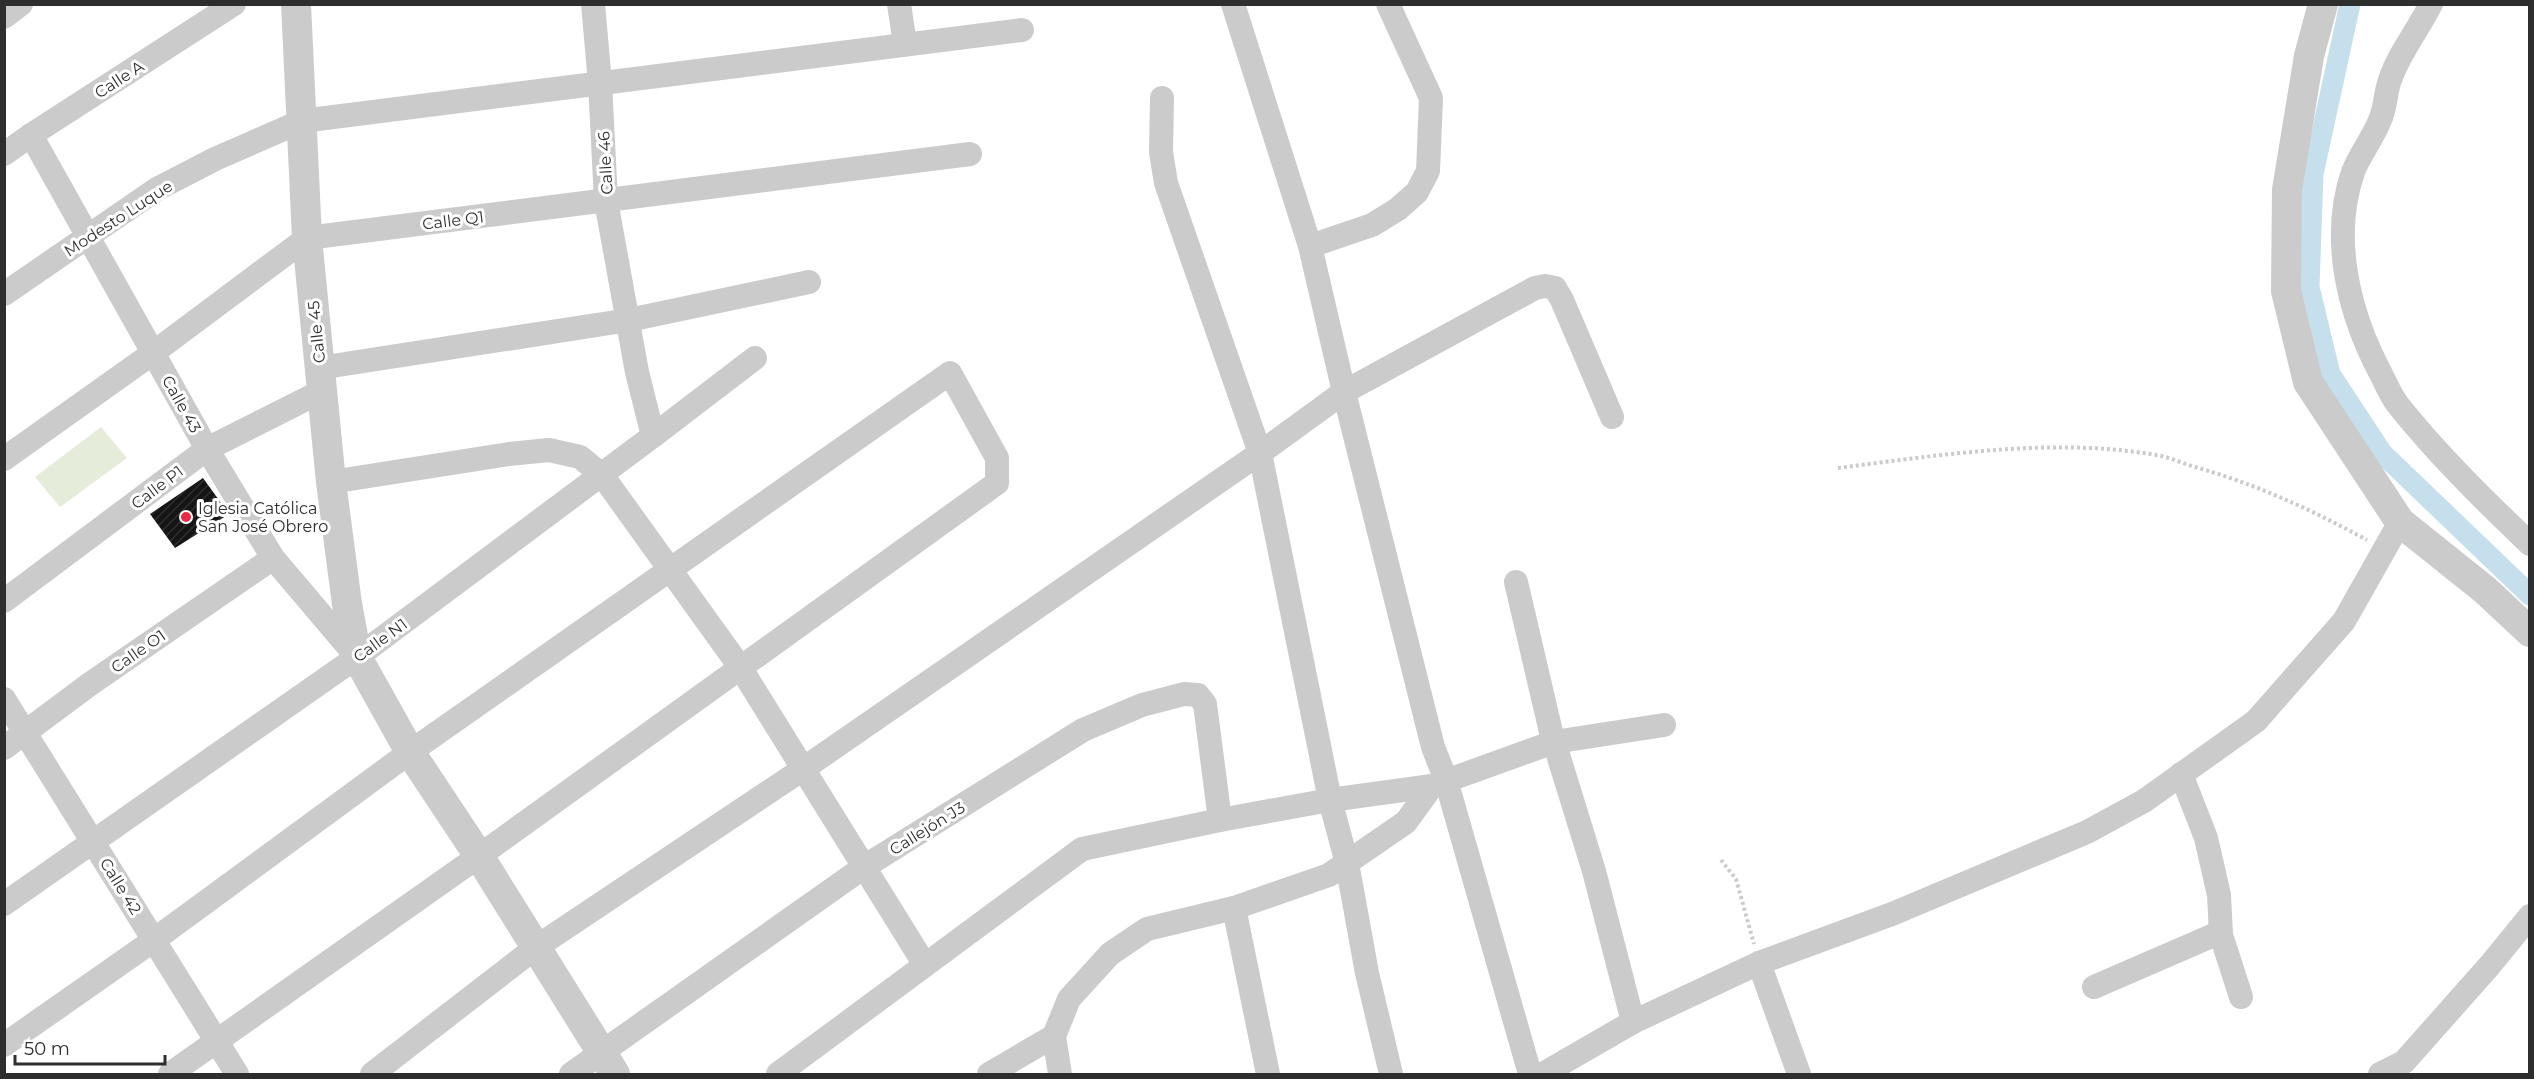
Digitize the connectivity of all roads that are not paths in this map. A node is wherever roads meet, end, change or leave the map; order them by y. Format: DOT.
graph roads {
  1 [pos="21,4"];
  2 [pos="234,4"];
  3 [pos="296,4"];
  4 [pos="593,4"];
  5 [pos="899,4"];
  6 [pos="1233,4"];
  7 [pos="1388,4"];
  8 [pos="2323,4"];
  9 [pos="2431,4"];
  10 [pos="4,17"];
  11 [pos="1022,30"];
  12 [pos="905,44"];
  13 [pos="600,83"];
  14 [pos="1162,98"];
  15 [pos="302,122"];
  16 [pos="31,135"];
  17 [pos="4,154"];
  18 [pos="970,154"];
  19 [pos="606,201"];
  20 [pos="88,236"];
  21 [pos="307,238"];
  22 [pos="1310,246"];
  23 [pos="808,282"];
  24 [pos="4,294"];
  25 [pos="629,320"];
  26 [pos="153,353"];
  27 [pos="756,358"];
  28 [pos="320,380"];
  29 [pos="1344,392"];
  30 [pos="1612,417"];
  31 [pos="653,436"];
  32 [pos="207,449"];
  33 [pos="1260,453"];
  34 [pos="4,459"];
  35 [pos="602,476"];
  36 [pos="331,482"];
  37 [pos="2400,522"];
  38 [pos="2529,544"];
  39 [pos="273,558"];
  40 [pos="669,569"];
  41 [pos="1516,582"];
  42 [pos="4,601"];
  43 [pos="2529,632"];
  44 [pos="357,657"];
  45 [pos="740,668"];
  46 [pos="4,699"];
  47 [pos="1664,725"];
  48 [pos="27,733"];
  49 [pos="1554,742"];
  50 [pos="4,748"];
  51 [pos="410,752"];
  52 [pos="803,769"];
  53 [pos="2181,774"];
  54 [pos="1439,783"];
  55 [pos="1330,800"];
  56 [pos="1220,820"];
  57 [pos="94,842"];
  58 [pos="479,856"];
  59 [pos="1347,863"];
  60 [pos="864,867"];
  61 [pos="4,904"];
  62 [pos="1234,908"];
  63 [pos="2529,916"];
  64 [pos="2221,932"];
  65 [pos="154,940"];
  66 [pos="535,948"];
  67 [pos="1760,963"];
  68 [pos="925,965"];
  69 [pos="2094,987"];
  70 [pos="2241,997"];
  71 [pos="1633,1022"];
  72 [pos="1054,1036"];
  73 [pos="217,1043"];
  74 [pos="4,1045"];
  75 [pos="609,1063"];
  76 [pos="2411,1068"];
  77 [pos="170,1074"];
  78 [pos="237,1074"];
  79 [pos="372,1074"];
  80 [pos="571,1074"];
  81 [pos="778,1074"];
  82 [pos="989,1074"];
  83 [pos="1060,1074"];
  84 [pos="1268,1074"];
  85 [pos="1391,1074"];
  86 [pos="1530,1074"];
  87 [pos="1543,1074"];
  88 [pos="1799,1074"];
  89 [pos="2380,1074"];
  1 -- 10 [label="street"];
  2 -- 16 [label="street, Calle A"];
  3 -- 15 [label="street, Calle 45"];
  4 -- 13 [label="street, Calle 46"];
  5 -- 12 [label="street"];
  6 -- 22 [label="street"];
  7 -- 22 [label="street"];
  8 -- 37 [label="street"];
  9 -- 38 [label="street"];
  11 -- 12 [label="street, Modesto Luque"];
  12 -- 13 [label="street, Modesto Luque"];
  13 -- 15 [label="street, Modesto Luque"];
  13 -- 19 [label="street, Calle 46"];
  14 -- 33 [label="street"];
  15 -- 20 [label="street, Modesto Luque"];
  15 -- 21 [label="street, Calle 45"];
  16 -- 17 [label="street, Calle A"];
  16 -- 20 [label="street, Calle 43"];
  18 -- 19 [label="street, Calle Q1"];
  19 -- 21 [label="street, Calle Q1"];
  19 -- 25 [label="street, Calle 46"];
  20 -- 24 [label="street, Modesto Luque"];
  20 -- 26 [label="street, Calle 43"];
  21 -- 26 [label="street, Calle Q1"];
  21 -- 28 [label="street, Calle 45"];
  22 -- 29 [label="street"];
  23 -- 25 [label="street, Calle P1"];
  25 -- 28 [label="street, Calle P1"];
  25 -- 31 [label="street"];
  26 -- 32 [label="street, Calle 43"];
  26 -- 34 [label="street, Calle Q1"];
  27 -- 31 [label="street, Calle N1"];
  28 -- 32 [label="street, Calle P1"];
  28 -- 36 [label="street, Calle 45"];
  29 -- 30 [label="street"];
  29 -- 33 [label="street"];
  29 -- 54 [label="street"];
  31 -- 35 [label="street, Calle N1"];
  32 -- 39 [label="street, Calle 43"];
  32 -- 42 [label="street, Calle P1"];
  33 -- 52 [label="street"];
  33 -- 55 [label="street"];
  35 -- 36 [label="street"];
  35 -- 40 [label="street"];
  35 -- 44 [label="street, Calle N1"];
  36 -- 44 [label="street, Calle 45"];
  37 -- 43 [label="street"];
  37 -- 53 [label="street"];
  39 -- 44 [label="street, Calle 43"];
  39 -- 48 [label="street, Calle O1"];
  40 -- 45 [label="street"];
  40 -- 45 [label="street"];
  40 -- 51 [label="street"];
  41 -- 49 [label="street"];
  44 -- 51 [label="street, Calle 45"];
  44 -- 57 [label="street, Calle N1"];
  45 -- 52 [label="street"];
  45 -- 58 [label="street"];
  46 -- 48 [label="street, Calle 42"];
  47 -- 49 [label="street"];
  48 -- 50 [label="street, Calle O1"];
  48 -- 57 [label="street, Calle 42"];
  49 -- 54 [label="street"];
  49 -- 71 [label="street"];
  51 -- 58 [label="street, Calle 45"];
  51 -- 65 [label="street"];
  52 -- 60 [label="street"];
  52 -- 66 [label="street"];
  53 -- 64 [label="street"];
  53 -- 67 [label="street"];
  54 -- 55 [label="street"];
  54 -- 59 [label="street"];
  54 -- 86 [label="street"];
  55 -- 56 [label="street"];
  55 -- 59 [label="street"];
  56 -- 60 [label="street, Callejón J3"];
  56 -- 68 [label="street"];
  57 -- 61 [label="street, Calle N1"];
  57 -- 65 [label="street, Calle 42"];
  58 -- 66 [label="street, Calle 45"];
  58 -- 73 [label="street"];
  59 -- 62 [label="street"];
  59 -- 85 [label="street"];
  60 -- 68 [label="street"];
  60 -- 75 [label="street, Callejón J3"];
  62 -- 72 [label="street"];
  62 -- 84 [label="street"];
  63 -- 76 [label="street"];
  64 -- 69 [label="street"];
  64 -- 70 [label="street"];
  65 -- 73 [label="street, Calle 42"];
  65 -- 74 [label="street"];
  66 -- 75 [label="street, Calle 45"];
  66 -- 79 [label="street"];
  67 -- 71 [label="street"];
  67 -- 88 [label="street"];
  68 -- 81 [label="street"];
  71 -- 87 [label="street"];
  72 -- 82 [label="street"];
  72 -- 83 [label="street"];
  73 -- 77 [label="street"];
  73 -- 78 [label="street, Calle 42"];
  75 -- 80 [label="street, Callejón J3"];
  76 -- 89 [label="street"];
}
